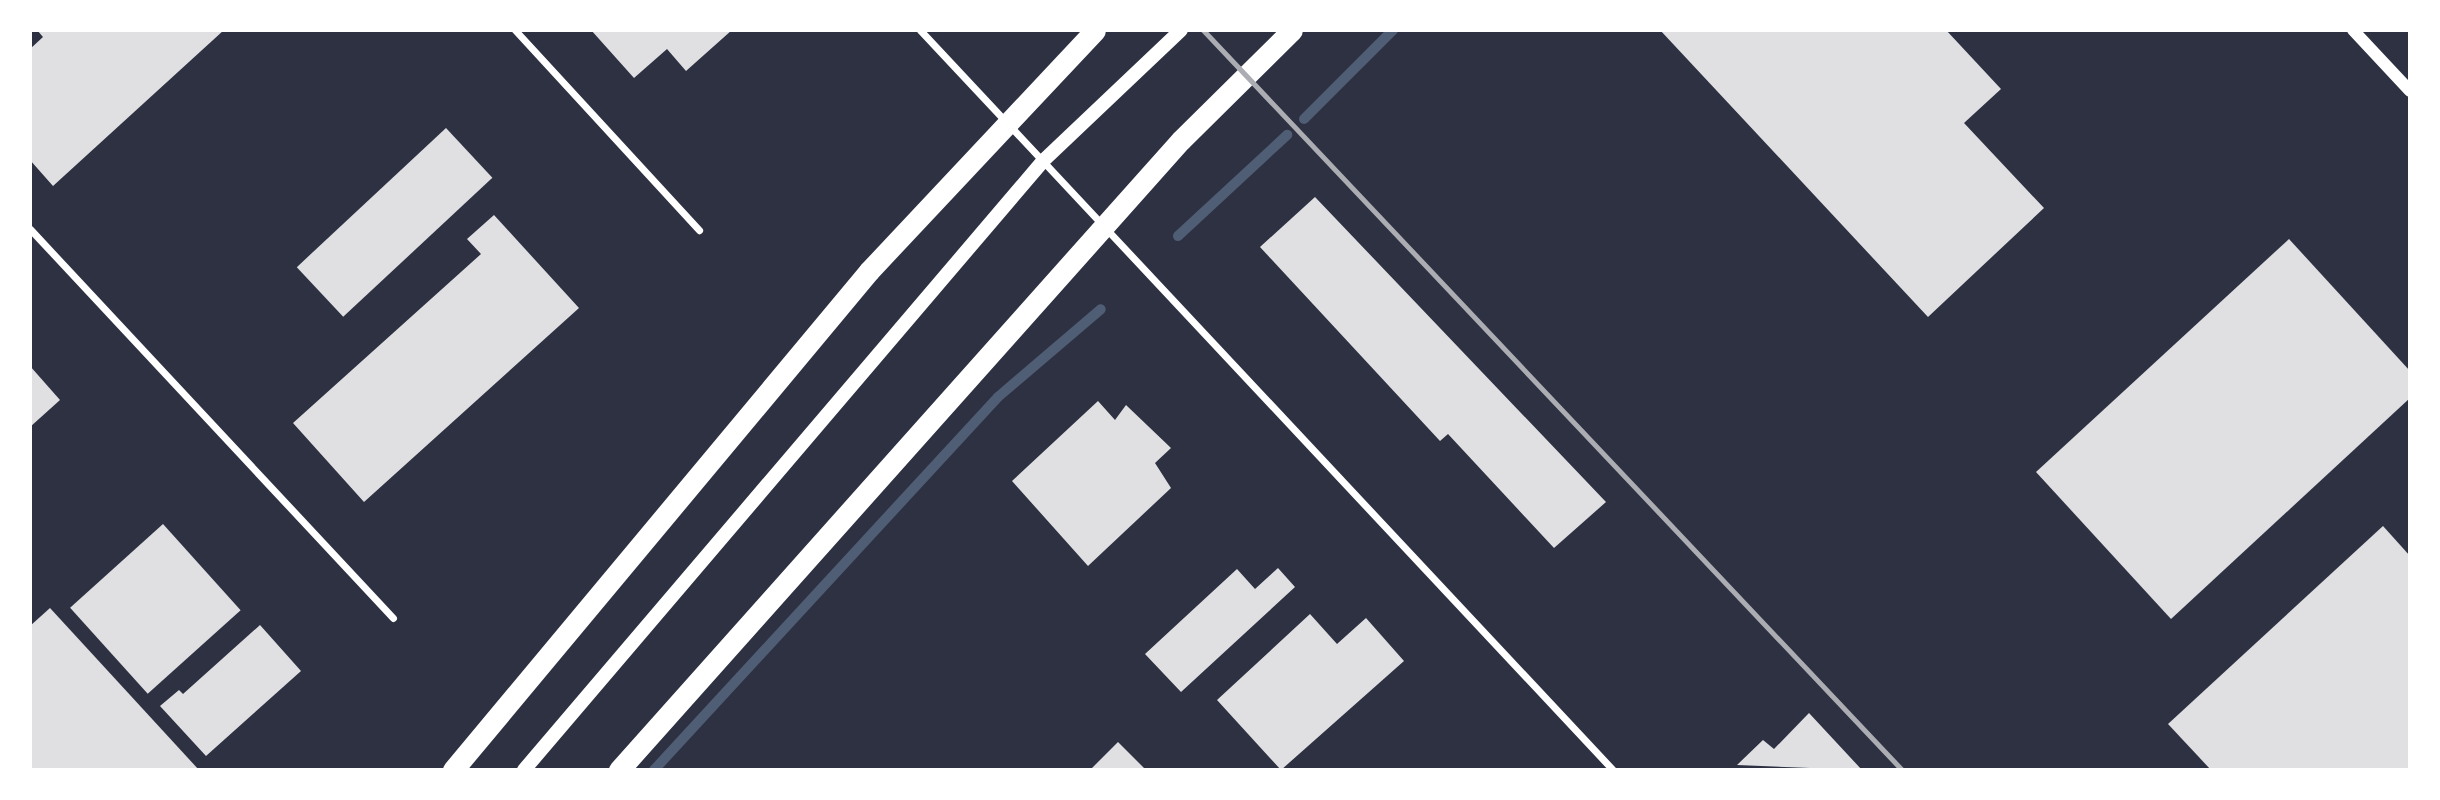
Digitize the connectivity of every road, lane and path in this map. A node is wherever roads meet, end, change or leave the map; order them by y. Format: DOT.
graph roads {
  1 [pos="515,30"];
  2 [pos="920,30"];
  3 [pos="1095,30"];
  4 [pos="1181,30"];
  5 [pos="1292,30"];
  6 [pos="2353,30"];
  7 [pos="2410,91"];
  8 [pos="1042,162"];
  9 [pos="30,229"];
  10 [pos="699,230"];
  11 [pos="393,618"];
  12 [pos="453,770"];
  13 [pos="524,770"];
  14 [pos="619,770"];
  15 [pos="1614,770"];
  1 -- 10 [label="street"];
  2 -- 8 [label="street"];
  3 -- 12 [label="highway"];
  4 -- 8 [label="main road"];
  5 -- 14 [label="highway"];
  6 -- 7 [label="street"];
  8 -- 13 [label="main road"];
  8 -- 15 [label="street"];
  9 -- 11 [label="street"];
}
